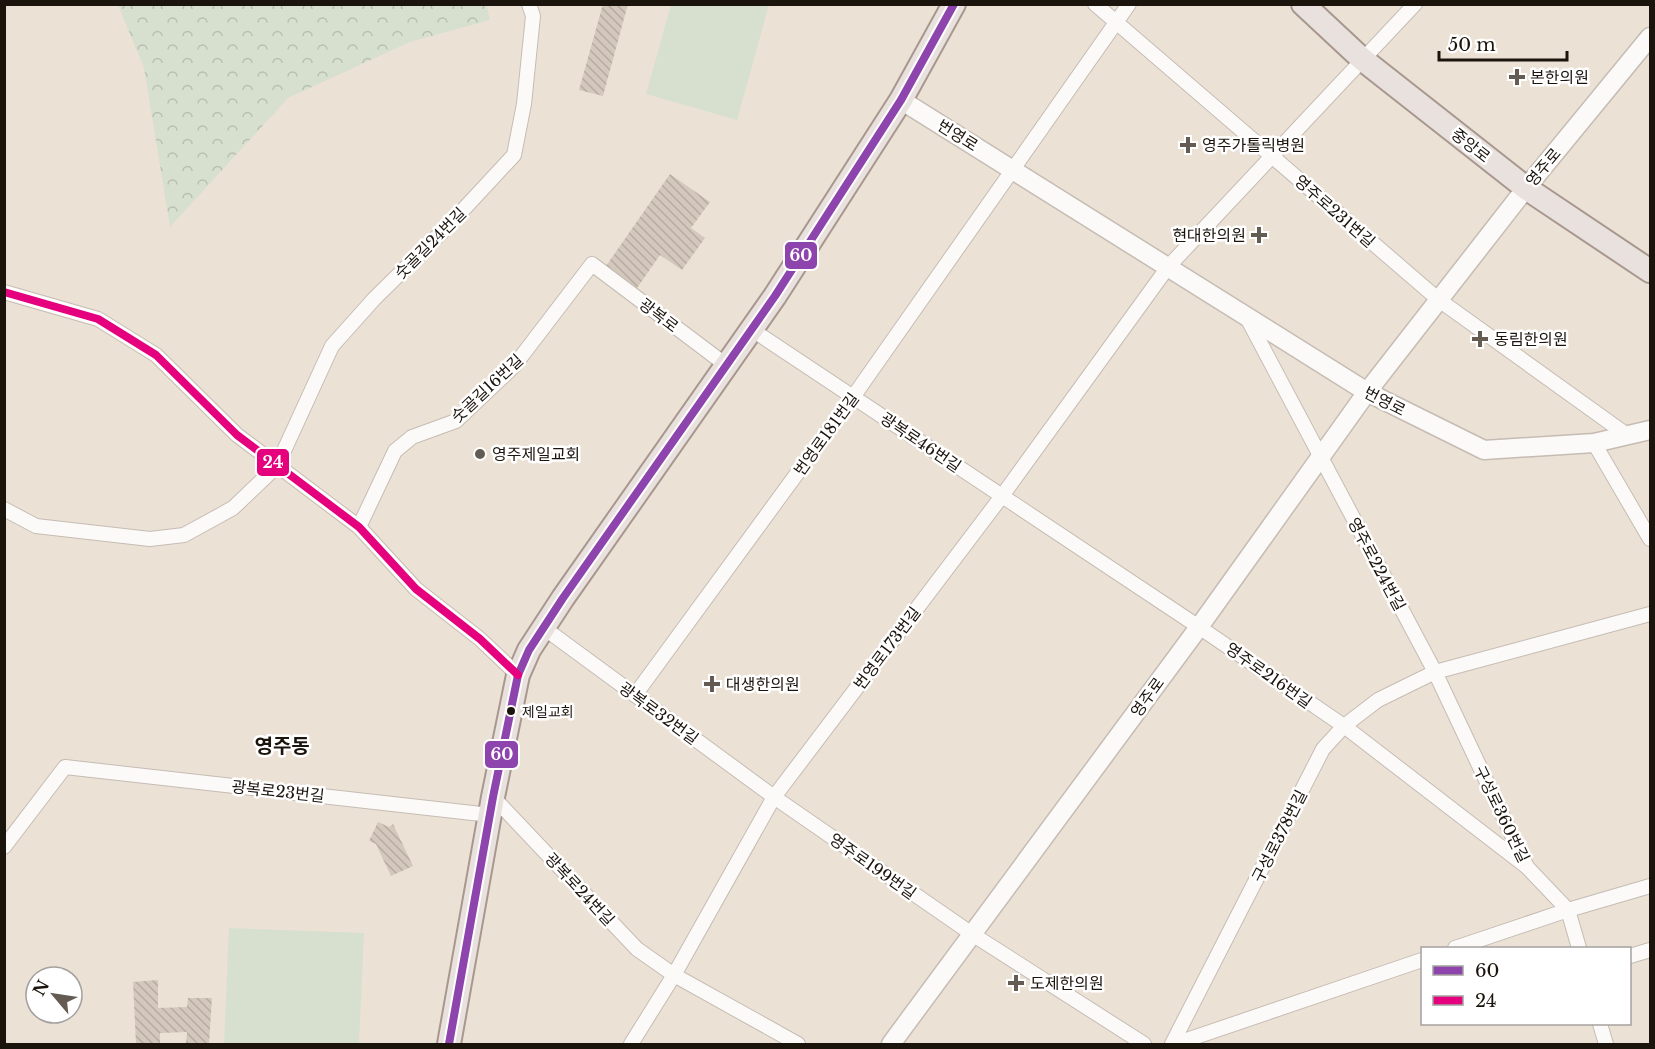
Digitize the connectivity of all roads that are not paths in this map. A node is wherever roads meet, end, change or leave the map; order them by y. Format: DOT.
graph roads {
  1 [pos="529,4"];
  2 [pos="954,4"];
  3 [pos="1095,4"];
  4 [pos="1129,4"];
  5 [pos="1303,4"];
  6 [pos="1415,4"];
  7 [pos="1116,22"];
  8 [pos="1650,38"];
  9 [pos="1362,59"];
  10 [pos="901,100"];
  11 [pos="1273,157"];
  12 [pos="1014,171"];
  13 [pos="1526,188"];
  14 [pos="592,264"];
  15 [pos="1168,267"];
  16 [pos="1650,271"];
  17 [pos="4,292"];
  18 [pos="1439,300"];
  19 [pos="1246,316"];
  20 [pos="751,329"];
  21 [pos="726,365"];
  22 [pos="1367,392"];
  23 [pos="853,397"];
  24 [pos="1650,430"];
  25 [pos="1628,435"];
  26 [pos="1594,443"];
  27 [pos="1320,457"];
  28 [pos="277,466"];
  29 [pos="1002,496"];
  30 [pos="4,509"];
  31 [pos="359,528"];
  32 [pos="1650,539"];
  33 [pos="1650,614"];
  34 [pos="1199,627"];
  35 [pos="544,628"];
  36 [pos="1435,672"];
  37 [pos="518,675"];
  38 [pos="635,695"];
  39 [pos="1344,726"];
  40 [pos="774,797"];
  41 [pos="492,806"];
  42 [pos="4,846"];
  43 [pos="1527,867"];
  44 [pos="1650,886"];
  45 [pos="1568,910"];
  46 [pos="972,934"];
  47 [pos="1458,947"];
  48 [pos="1579,947"];
  49 [pos="1650,950"];
  50 [pos="1631,955"];
  51 [pos="1421,960"];
  52 [pos="674,975"];
  53 [pos="1601,1025"];
  54 [pos="449,1044"];
  55 [pos="631,1044"];
  56 [pos="798,1044"];
  57 [pos="891,1044"];
  58 [pos="1144,1044"];
  59 [pos="1173,1044"];
  60 [pos="1606,1044"];
  1 -- 28 [label="street, 숫골길24번길"];
  2 -- 10 [label="main road"];
  3 -- 7 [label="street, 영주로231번길"];
  4 -- 7 [label="street"];
  5 -- 9 [label="main road, 중앙로"];
  6 -- 9 [label="street"];
  7 -- 11 [label="street, 영주로231번길"];
  7 -- 12 [label="street"];
  8 -- 13 [label="street, 영주로"];
  9 -- 11 [label="street"];
  9 -- 13 [label="main road, 중앙로"];
  10 -- 12 [label="street, 번영로"];
  10 -- 20 [label="main road"];
  11 -- 15 [label="street"];
  11 -- 18 [label="street, 영주로231번길"];
  12 -- 15 [label="street, 번영로"];
  12 -- 23 [label="street, 번영로181번길"];
  13 -- 16 [label="main road, 중앙로"];
  13 -- 18 [label="street, 영주로"];
  14 -- 21 [label="street, 광복로"];
  14 -- 31 [label="street, 숫골길16번길"];
  15 -- 19 [label="street, 번영로"];
  15 -- 29 [label="street, 번영로173번길"];
  17 -- 28 [label="street"];
  18 -- 22 [label="street, 영주로"];
  18 -- 25 [label="street"];
  19 -- 22 [label="street, 번영로"];
  19 -- 27 [label="street"];
  20 -- 21 [label="main road"];
  20 -- 23 [label="street, 광복로46번길"];
  21 -- 35 [label="main road"];
  22 -- 26 [label="street, 번영로"];
  22 -- 27 [label="street, 영주로"];
  23 -- 29 [label="street, 광복로46번길"];
  23 -- 38 [label="street, 번영로181번길"];
  24 -- 25 [label="street, 번영로"];
  25 -- 26 [label="street, 번영로"];
  26 -- 32 [label="street"];
  27 -- 34 [label="street, 영주로"];
  27 -- 36 [label="street, 영주로224번길"];
  28 -- 30 [label="street"];
  28 -- 31 [label="street"];
  29 -- 34 [label="street, 영주로216번길"];
  29 -- 40 [label="street, 번영로173번길"];
  31 -- 37 [label="street"];
  33 -- 36 [label="street, 구성로378번길"];
  34 -- 39 [label="street, 영주로216번길"];
  34 -- 46 [label="street, 영주로"];
  35 -- 37 [label="main road"];
  35 -- 38 [label="street, 광복로32번길"];
  36 -- 39 [label="street, 구성로378번길"];
  36 -- 43 [label="street, 구성로360번길"];
  37 -- 41 [label="main road"];
  38 -- 40 [label="street, 광복로32번길"];
  39 -- 43 [label="street, 영주로216번길"];
  39 -- 59 [label="street, 구성로378번길"];
  40 -- 46 [label="street, 영주로199번길"];
  40 -- 52 [label="street, 번영로173번길"];
  41 -- 42 [label="street, 광복로23번길"];
  41 -- 52 [label="street, 광복로24번길"];
  41 -- 54 [label="main road"];
  43 -- 45 [label="street, 구성로360번길"];
  44 -- 45 [label="street"];
  45 -- 47 [label="street"];
  45 -- 48 [label="street, 구성로360번길"];
  46 -- 57 [label="street, 영주로"];
  46 -- 58 [label="street"];
  49 -- 50 [label="street"];
  51 -- 59 [label="street"];
  52 -- 55 [label="street, 번영로173번길"];
  52 -- 56 [label="street, 광복로24번길"];
  53 -- 60 [label="street"];
}
